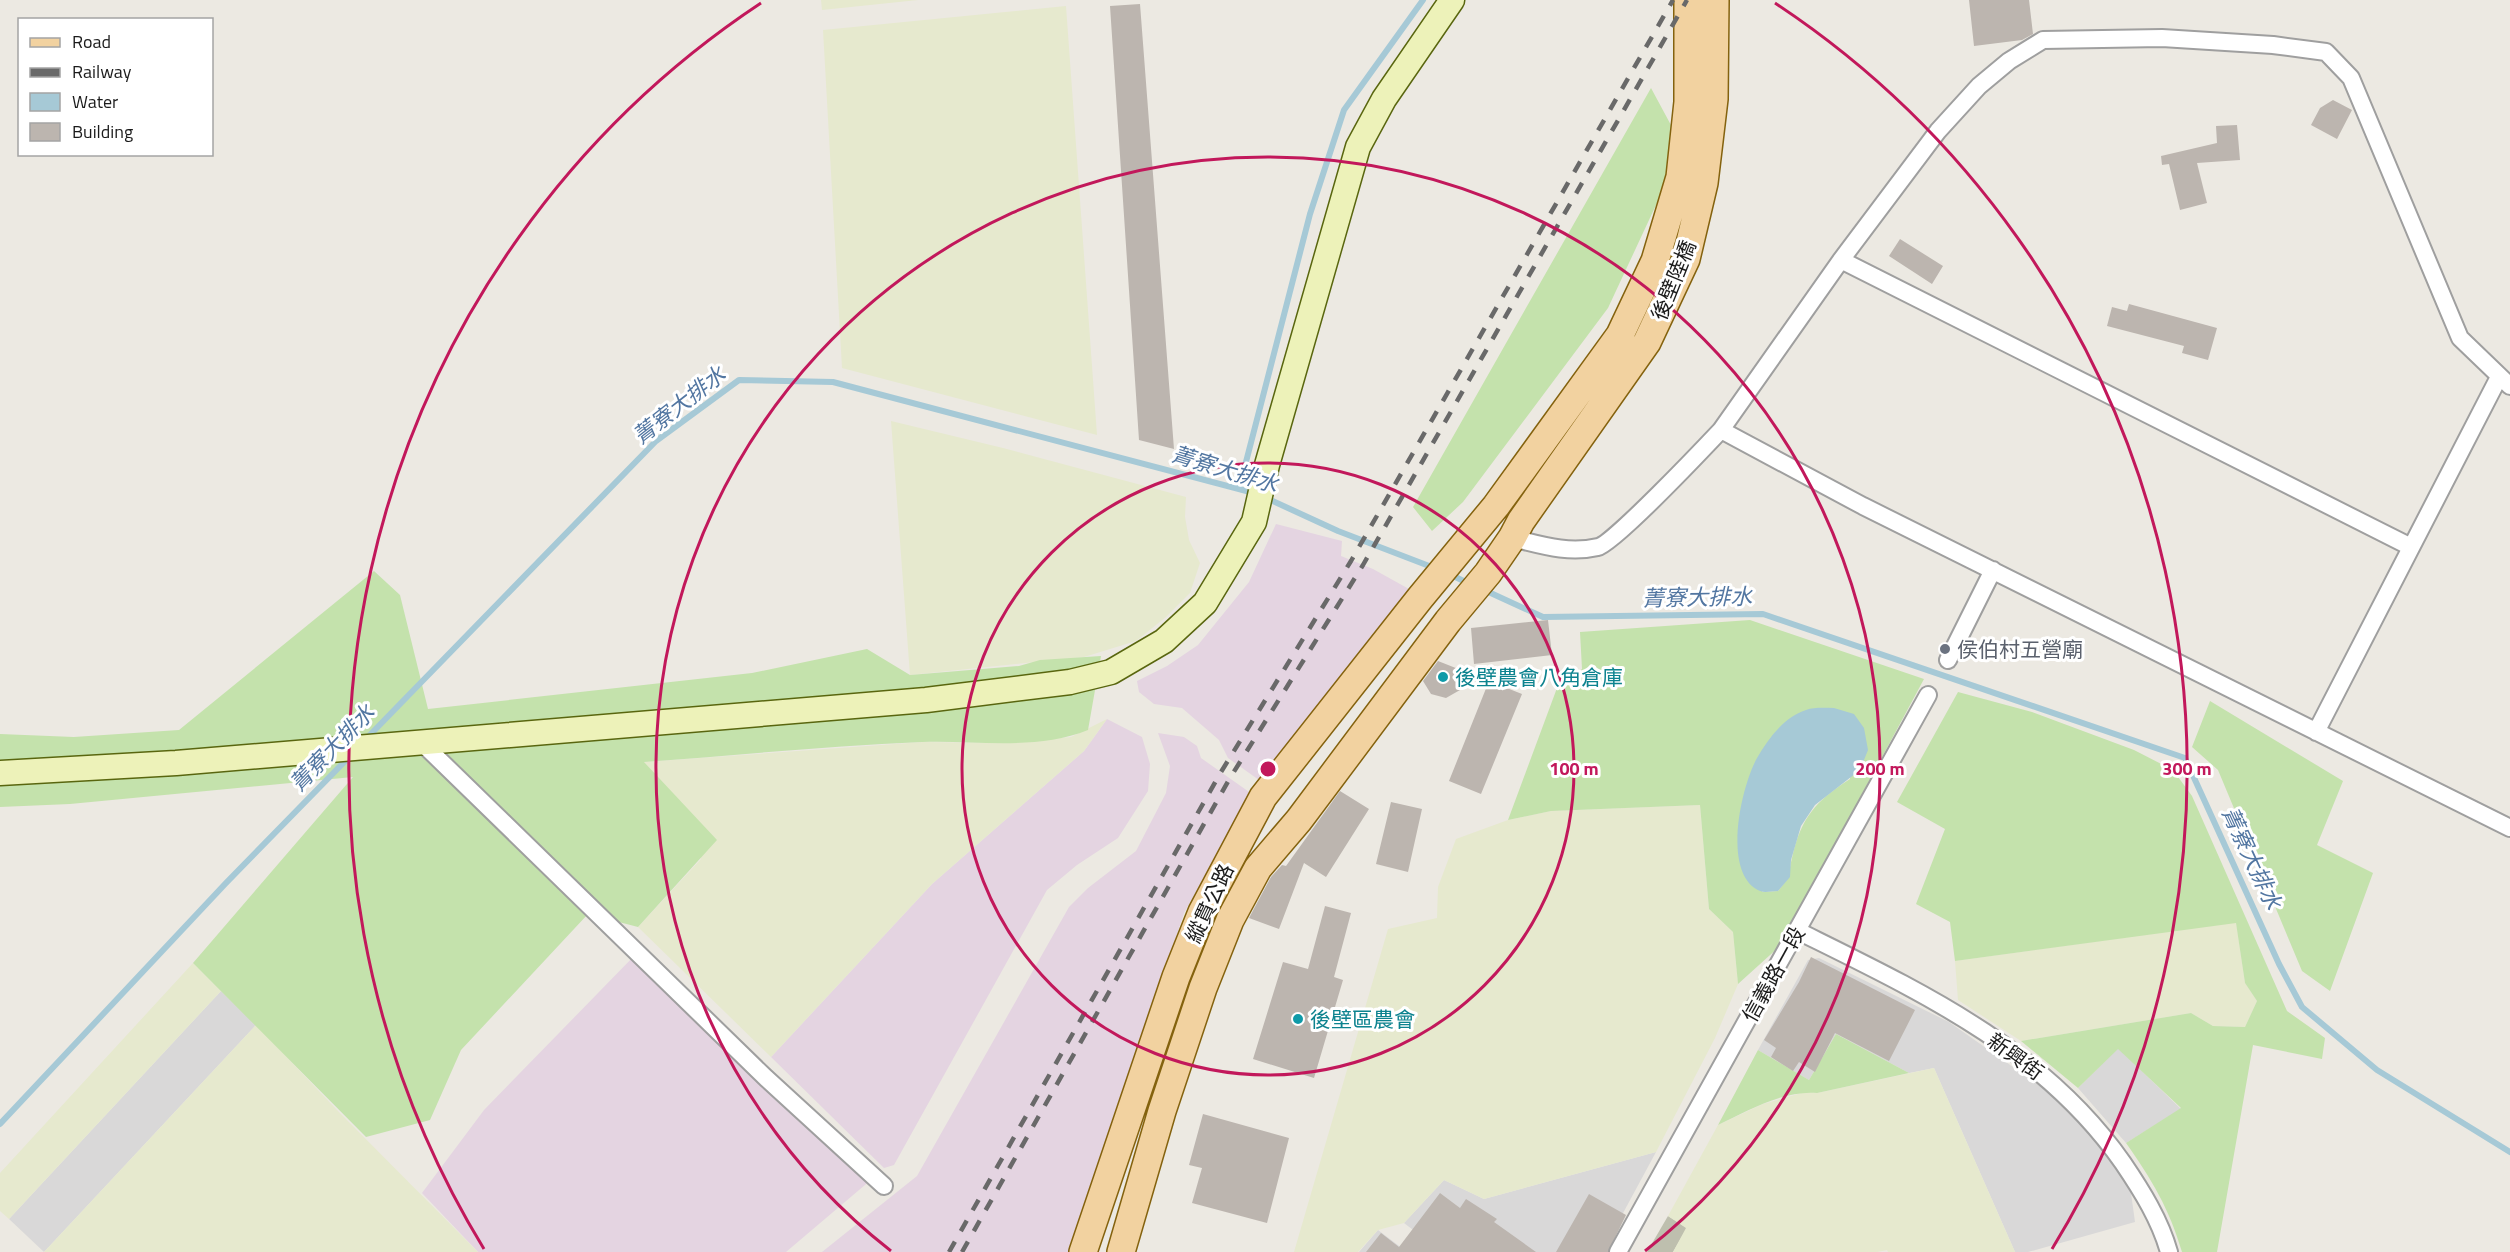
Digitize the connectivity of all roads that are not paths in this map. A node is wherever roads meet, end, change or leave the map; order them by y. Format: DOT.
graph roads {
  1 [pos="1452,0"];
  2 [pos="1688,0"];
  3 [pos="1716,0"];
  4 [pos="1842,260"];
  5 [pos="2505,382"];
  6 [pos="1721,430"];
  7 [pos="1516,529"];
  8 [pos="2411,547"];
  9 [pos="1456,554"];
  10 [pos="1993,570"];
  11 [pos="1948,660"];
  12 [pos="1928,695"];
  13 [pos="2316,732"];
  14 [pos="421,742"];
  15 [pos="0,773"];
  16 [pos="2510,828"];
  17 [pos="1798,931"];
  18 [pos="1133,1105"];
  19 [pos="1162,1111"];
  20 [pos="884,1186"];
  21 [pos="1083,1252"];
  22 [pos="1121,1252"];
  23 [pos="1617,1252"];
  24 [pos="2169,1252"];
  1 -- 14 [label="street"];
  2 -- 9 [label="main road, 後壁陸橋"];
  3 -- 7 [label="main road, 後壁陸橋"];
  4 -- 5 [label="street"];
  4 -- 6 [label="street"];
  4 -- 8 [label="street"];
  5 -- 8 [label="street"];
  6 -- 7 [label="street"];
  6 -- 10 [label="street"];
  7 -- 19 [label="main road, 縱貫公路"];
  8 -- 13 [label="street"];
  9 -- 18 [label="main road, 縱貫公路"];
  10 -- 11 [label="street"];
  10 -- 13 [label="street"];
  12 -- 17 [label="street, 信義路一段"];
  13 -- 16 [label="street"];
  14 -- 15 [label="street"];
  14 -- 20 [label="street"];
  17 -- 23 [label="street, 信義路一段"];
  17 -- 24 [label="street, 新興街"];
  18 -- 19 [label="main road"];
  18 -- 21 [label="main road, 縱貫公路"];
  19 -- 22 [label="main road, 縱貫公路"];
}
